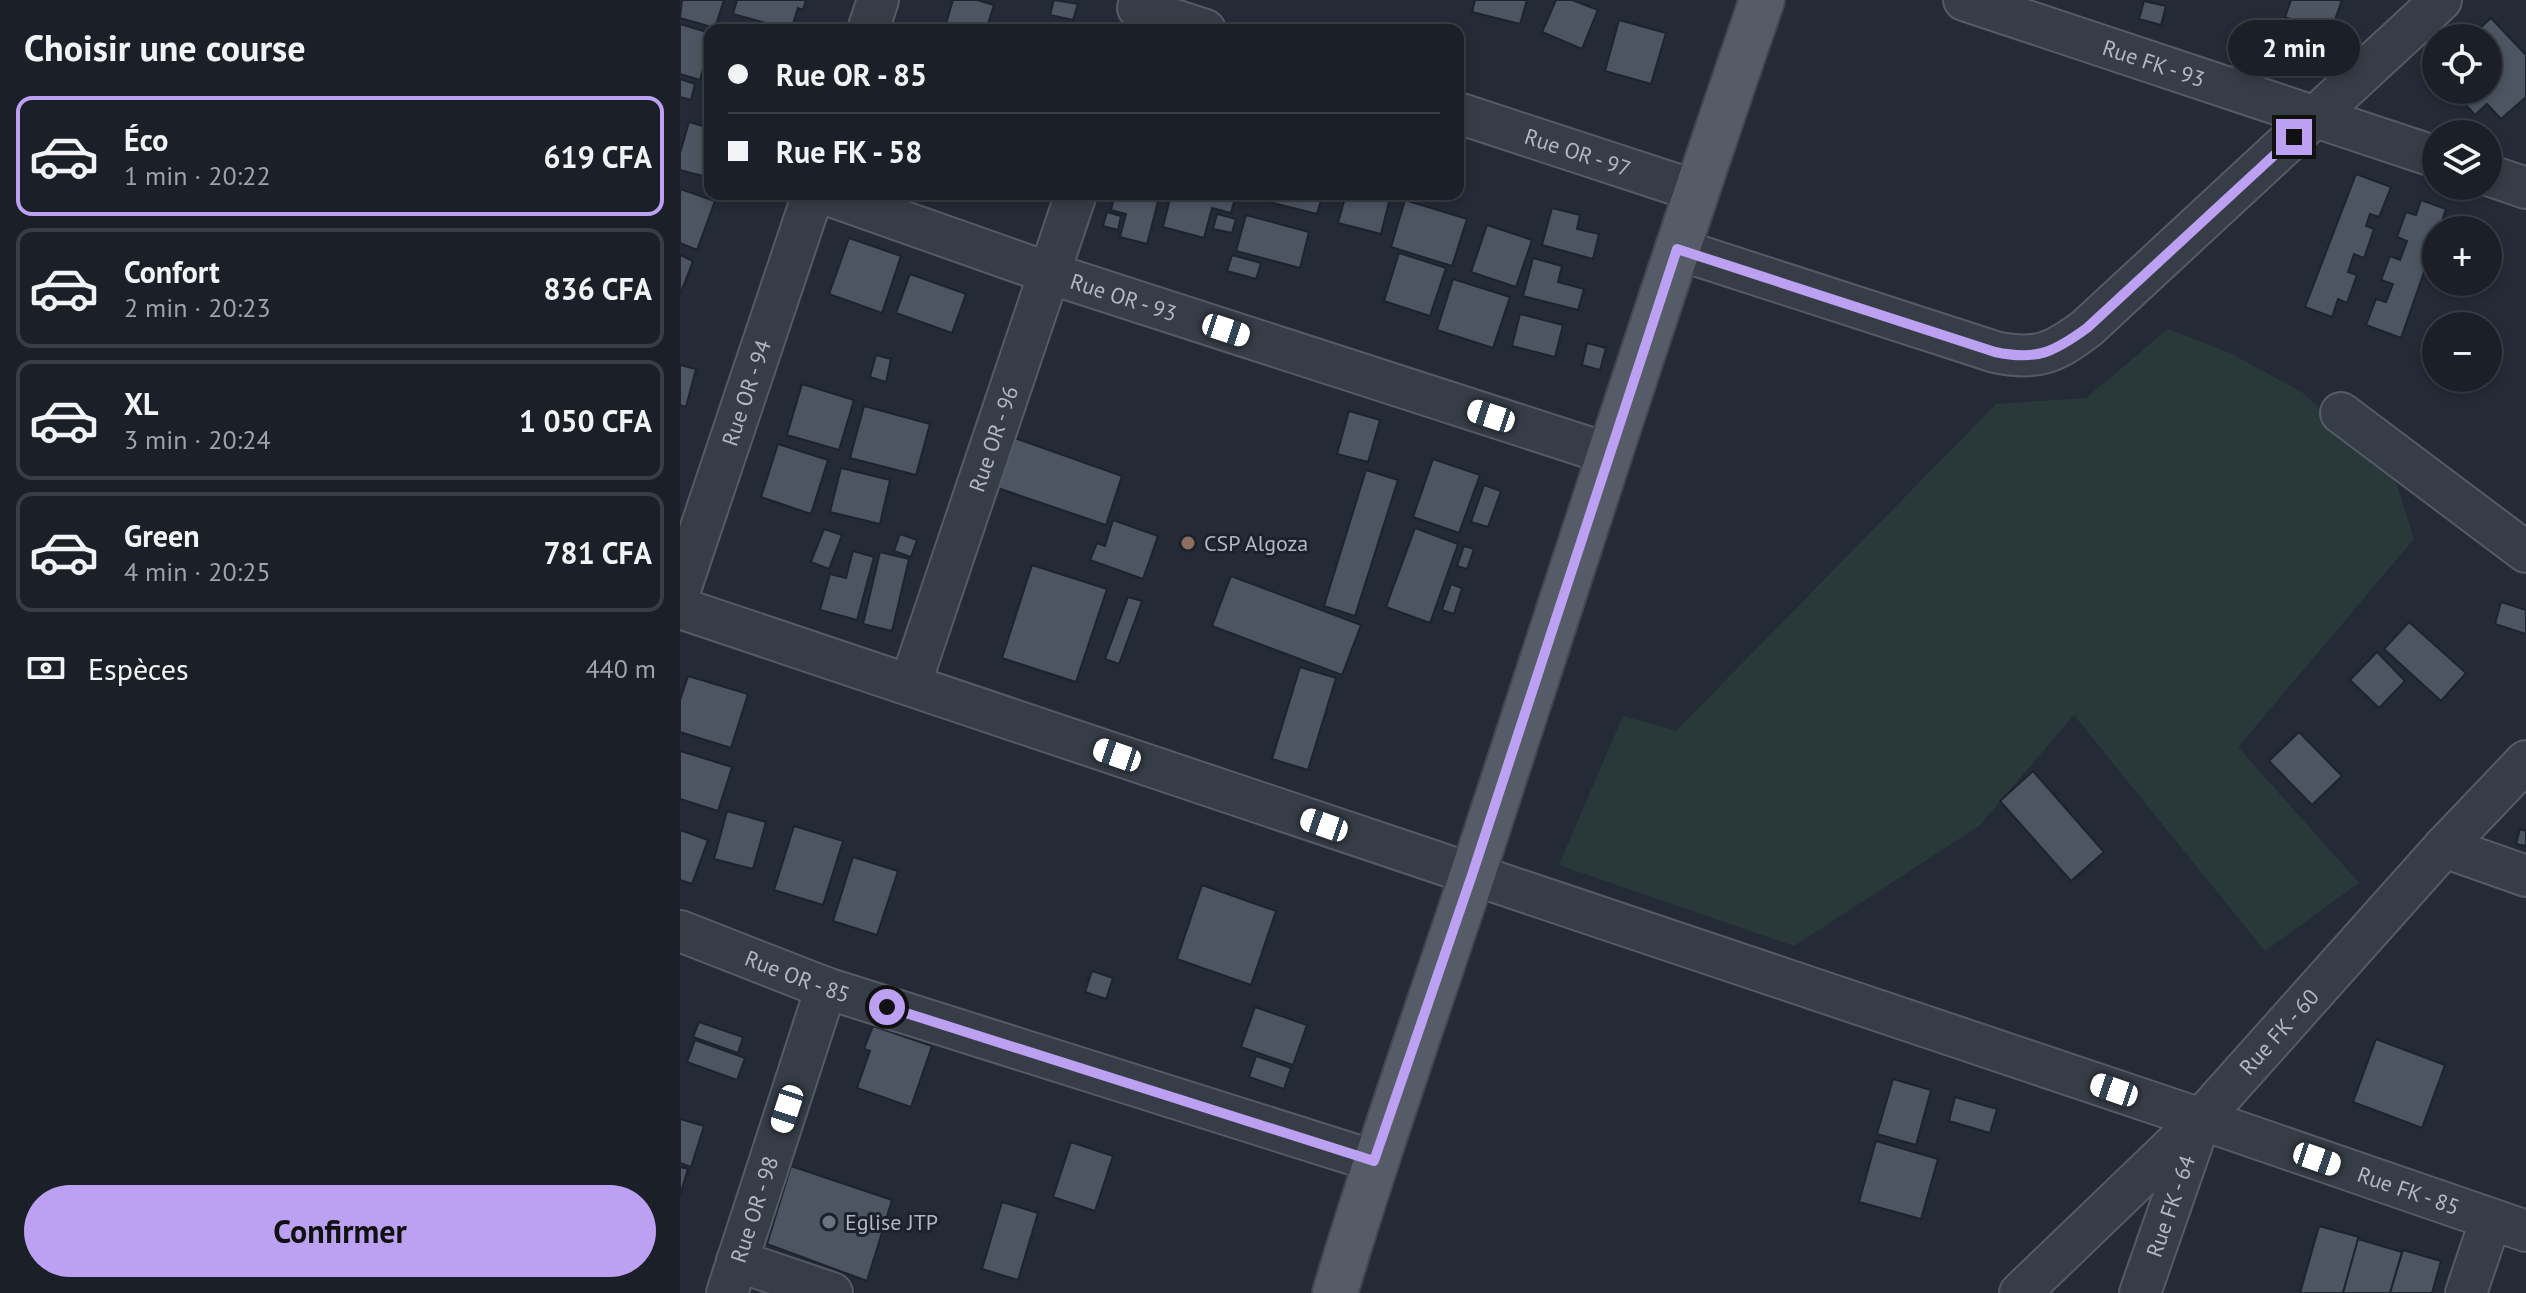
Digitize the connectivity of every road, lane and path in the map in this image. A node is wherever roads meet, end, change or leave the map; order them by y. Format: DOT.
graph roads {
  1 [pos="878,0"];
  2 [pos="1762,0"];
  3 [pos="1964,0"];
  4 [pos="2441,0"];
  5 [pos="1137,13"];
  6 [pos="870,24"];
  7 [pos="1181,24"];
  8 [pos="1464,115"];
  9 [pos="2317,116"];
  10 [pos="2422,152"];
  11 [pos="2502,180"];
  12 [pos="2526,188"];
  13 [pos="1696,191"];
  14 [pos="811,200"];
  15 [pos="842,200"];
  16 [pos="1074,200"];
  17 [pos="1677,249"];
  18 [pos="1049,273"];
  19 [pos="2341,413"];
  20 [pos="1609,454"];
  21 [pos="2526,552"];
  22 [pos="680,590"];
  23 [pos="680,608"];
  24 [pos="910,685"];
  25 [pos="2526,761"];
  26 [pos="2444,847"];
  27 [pos="1472,875"];
  28 [pos="2526,876"];
  29 [pos="680,931"];
  30 [pos="826,988"];
  31 [pos="2201,1119"];
  32 [pos="1374,1161"];
  33 [pos="2509,1225"];
  34 [pos="732,1277"];
  35 [pos="832,1293"];
  36 [pos="1335,1293"];
  37 [pos="2020,1293"];
  38 [pos="2140,1293"];
  39 [pos="2466,1293"];
  1 -- 6 [label="street"];
  2 -- 13 [label="main road"];
  3 -- 9 [label="street, Rue FK - 93"];
  4 -- 9 [label="street"];
  5 -- 7 [label="street"];
  8 -- 13 [label="street, Rue OR - 97"];
  9 -- 10 [label="street, Rue FK - 93"];
  9 -- 17 [label="street"];
  11 -- 12 [label="street"];
  13 -- 17 [label="main road"];
  14 -- 22 [label="street, Rue OR - 94"];
  15 -- 18 [label="street, Rue OR - 93"];
  16 -- 18 [label="street, Rue OR - 96"];
  17 -- 20 [label="main road"];
  18 -- 20 [label="street, Rue OR - 93"];
  18 -- 24 [label="street, Rue OR - 96"];
  19 -- 21 [label="street"];
  20 -- 27 [label="main road"];
  23 -- 24 [label="street, Rue FK - 85"];
  24 -- 27 [label="street, Rue FK - 85"];
  25 -- 26 [label="street, Rue FK - 60"];
  26 -- 28 [label="street"];
  26 -- 31 [label="street, Rue FK - 60"];
  27 -- 31 [label="street, Rue FK - 85"];
  27 -- 32 [label="main road"];
  29 -- 30 [label="street, Rue OR - 85"];
  30 -- 32 [label="street, Rue OR - 85"];
  30 -- 34 [label="street, Rue OR - 98"];
  31 -- 33 [label="street, Rue FK - 85"];
  31 -- 37 [label="street, Rue FK - 60"];
  31 -- 38 [label="street, Rue FK - 64"];
  32 -- 36 [label="main road"];
  33 -- 39 [label="street"];
  34 -- 35 [label="street"];
}
